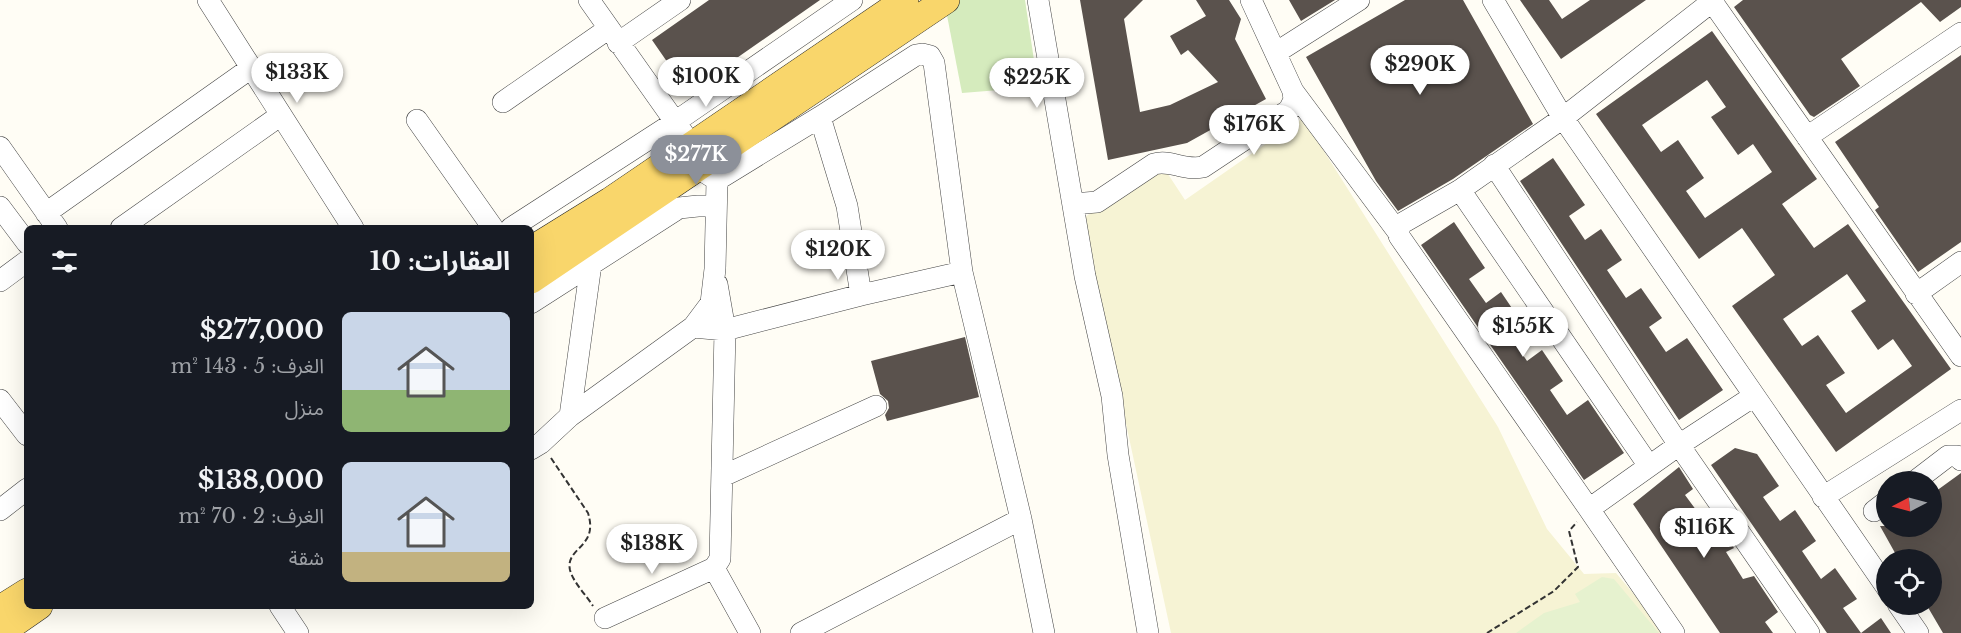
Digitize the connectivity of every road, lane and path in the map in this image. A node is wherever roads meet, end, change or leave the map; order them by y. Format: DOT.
graph roads {
  1 [pos="208,0"];
  2 [pos="589,0"];
  3 [pos="680,0"];
  4 [pos="852,0"];
  5 [pos="905,0"];
  6 [pos="946,0"];
  7 [pos="1251,0"];
  8 [pos="1359,0"];
  9 [pos="1493,0"];
  10 [pos="1712,0"];
  11 [pos="1039,2"];
  12 [pos="1961,33"];
  13 [pos="613,36"];
  14 [pos="1277,52"];
  15 [pos="251,68"];
  16 [pos="1293,91"];
  17 [pos="503,102"];
  18 [pos="281,115"];
  19 [pos="820,117"];
  20 [pos="1563,118"];
  21 [pos="417,120"];
  22 [pos="675,122"];
  23 [pos="724,136"];
  24 [pos="1807,137"];
  25 [pos="0,147"];
  26 [pos="702,164"];
  27 [pos="1494,165"];
  28 [pos="1460,189"];
  29 [pos="1073,204"];
  30 [pos="717,206"];
  31 [pos="0,207"];
  32 [pos="52,221"];
  33 [pos="125,225"];
  34 [pos="351,225"];
  35 [pos="491,225"];
  36 [pos="516,225"];
  37 [pos="1398,232"];
  38 [pos="24,239"];
  39 [pos="534,248"];
  40 [pos="1961,262"];
  41 [pos="24,263"];
  42 [pos="591,264"];
  43 [pos="714,269"];
  44 [pos="962,272"];
  45 [pos="534,278"];
  46 [pos="0,281"];
  47 [pos="1916,294"];
  48 [pos="861,295"];
  49 [pos="534,301"];
  50 [pos="693,327"];
  51 [pos="725,330"];
  52 [pos="1961,356"];
  53 [pos="1754,396"];
  54 [pos="0,400"];
  55 [pos="876,406"];
  56 [pos="1961,410"];
  57 [pos="570,416"];
  58 [pos="24,431"];
  59 [pos="536,446"];
  60 [pos="1679,446"];
  61 [pos="1961,460"];
  62 [pos="1650,466"];
  63 [pos="1928,471"];
  64 [pos="723,476"];
  65 [pos="24,491"];
  66 [pos="1823,497"];
  67 [pos="1589,509"];
  68 [pos="0,510"];
  69 [pos="1021,519"];
  70 [pos="714,568"];
  71 [pos="1876,572"];
  72 [pos="24,594"];
  73 [pos="0,609"];
  74 [pos="35,609"];
  75 [pos="282,609"];
  76 [pos="1906,615"];
  77 [pos="605,618"];
  78 [pos="0,633"];
  79 [pos="298,633"];
  80 [pos="750,633"];
  81 [pos="801,633"];
  82 [pos="1044,633"];
  83 [pos="1148,633"];
  84 [pos="1487,633"];
  85 [pos="1674,633"];
  86 [pos="1809,633"];
  87 [pos="1918,633"];
  1 -- 15 [label="street"];
  2 -- 13 [label="street"];
  3 -- 13 [label="street"];
  4 -- 22 [label="street"];
  5 -- 23 [label="main road"];
  6 -- 23 [label="main road"];
  7 -- 14 [label="street"];
  8 -- 14 [label="street"];
  9 -- 20 [label="street"];
  10 -- 20 [label="street"];
  10 -- 24 [label="street"];
  11 -- 29 [label="street"];
  12 -- 24 [label="street"];
  13 -- 17 [label="street"];
  13 -- 22 [label="street"];
  14 -- 16 [label="street"];
  15 -- 18 [label="street"];
  15 -- 32 [label="street"];
  16 -- 29 [label="street"];
  16 -- 37 [label="street"];
  18 -- 33 [label="street"];
  18 -- 34 [label="street"];
  19 -- 26 [label="street"];
  19 -- 44 [label="street"];
  19 -- 48 [label="street"];
  20 -- 27 [label="street"];
  20 -- 53 [label="street"];
  21 -- 35 [label="street"];
  22 -- 26 [label="street"];
  22 -- 36 [label="street"];
  23 -- 26 [label="main road"];
  24 -- 47 [label="street"];
  25 -- 32 [label="street"];
  26 -- 30 [label="street"];
  26 -- 39 [label="main road"];
  26 -- 45 [label="main road"];
  27 -- 28 [label="street"];
  27 -- 60 [label="street"];
  28 -- 37 [label="street"];
  28 -- 62 [label="street"];
  29 -- 83 [label="street"];
  30 -- 42 [label="street"];
  30 -- 43 [label="street"];
  31 -- 38 [label="street"];
  37 -- 67 [label="street"];
  40 -- 47 [label="street"];
  41 -- 46 [label="street"];
  42 -- 49 [label="street"];
  42 -- 57 [label="street"];
  43 -- 50 [label="street"];
  43 -- 51 [label="street"];
  44 -- 48 [label="street"];
  44 -- 69 [label="street"];
  47 -- 52 [label="street"];
  48 -- 51 [label="street"];
  50 -- 51 [label="street"];
  50 -- 57 [label="street"];
  51 -- 64 [label="street"];
  53 -- 60 [label="street"];
  53 -- 66 [label="street"];
  54 -- 58 [label="street"];
  55 -- 64 [label="street"];
  56 -- 66 [label="street"];
  57 -- 59 [label="street"];
  59 -- 77 [label="path"];
  60 -- 62 [label="street"];
  60 -- 86 [label="street"];
  61 -- 63 [label="street"];
  62 -- 67 [label="street"];
  64 -- 70 [label="street"];
  65 -- 68 [label="street"];
  66 -- 71 [label="street"];
  67 -- 84 [label="path"];
  67 -- 85 [label="street"];
  69 -- 81 [label="street"];
  69 -- 82 [label="street"];
  70 -- 77 [label="street"];
  70 -- 80 [label="street"];
  72 -- 73 [label="main road"];
  74 -- 78 [label="main road"];
  75 -- 79 [label="street"];
  76 -- 87 [label="street"];
}
